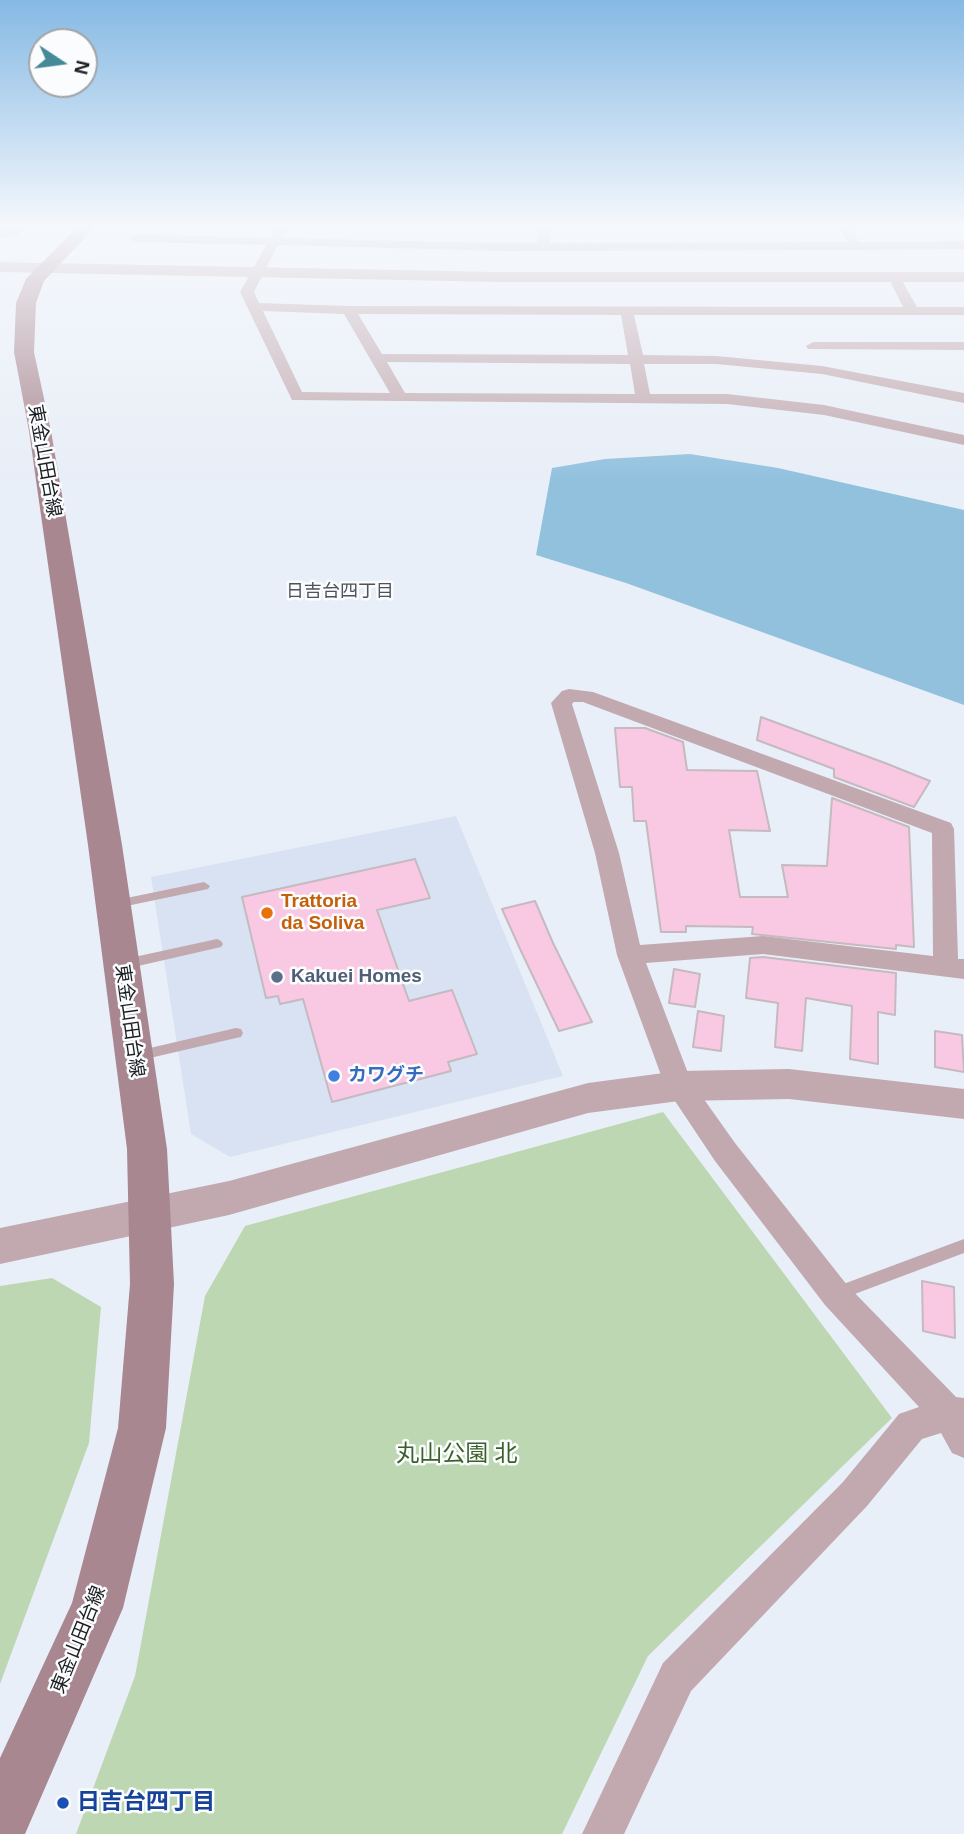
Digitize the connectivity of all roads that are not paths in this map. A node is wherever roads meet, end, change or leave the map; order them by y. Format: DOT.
graph roads {
  1 [pos="26,310"];
  2 [pos="255,310"];
  3 [pos="336,310"];
  4 [pos="349,310"];
  5 [pos="912,311"];
  6 [pos="964,311"];
  7 [pos="627,312"];
  8 [pos="807,329"];
  9 [pos="964,346"];
  10 [pos="635,357"];
  11 [pos="378,358"];
  12 [pos="822,370"];
  13 [pos="643,396"];
  14 [pos="400,397"];
  15 [pos="964,397"];
  16 [pos="964,440"];
  17 [pos="204,886"];
  18 [pos="113,905"];
  19 [pos="217,944"];
  20 [pos="630,955"];
  21 [pos="122,965"];
  22 [pos="955,967"];
  23 [pos="236,1033"];
  24 [pos="134,1057"];
  25 [pos="679,1086"];
  26 [pos="964,1104"];
  27 [pos="151,1215"];
  28 [pos="964,1245"];
  29 [pos="0,1246"];
  30 [pos="836,1294"];
  31 [pos="959,1423"];
  32 [pos="0,1823"];
  33 [pos="604,1834"];
  1 -- 18 [label="main road, 東金山田台線"];
  2 -- 14 [label="street"];
  3 -- 4 [label="street"];
  4 -- 7 [label="street"];
  4 -- 11 [label="street"];
  5 -- 6 [label="street"];
  5 -- 8 [label="street"];
  7 -- 8 [label="street"];
  7 -- 10 [label="street"];
  8 -- 9 [label="street"];
  8 -- 12 [label="street"];
  10 -- 11 [label="street"];
  10 -- 12 [label="street"];
  10 -- 13 [label="street"];
  11 -- 14 [label="street"];
  12 -- 15 [label="street"];
  13 -- 14 [label="street"];
  13 -- 16 [label="street"];
  17 -- 18 [label="lane"];
  18 -- 21 [label="main road, 東金山田台線"];
  19 -- 21 [label="lane"];
  20 -- 22 [label="street"];
  20 -- 22 [label="street"];
  20 -- 25 [label="street"];
  21 -- 24 [label="main road, 東金山田台線"];
  23 -- 24 [label="lane"];
  24 -- 27 [label="main road, 東金山田台線"];
  25 -- 26 [label="street"];
  25 -- 27 [label="street"];
  25 -- 30 [label="street"];
  27 -- 29 [label="street"];
  27 -- 32 [label="main road, 東金山田台線"];
  28 -- 30 [label="lane"];
  30 -- 31 [label="street"];
  31 -- 33 [label="street"];
}
